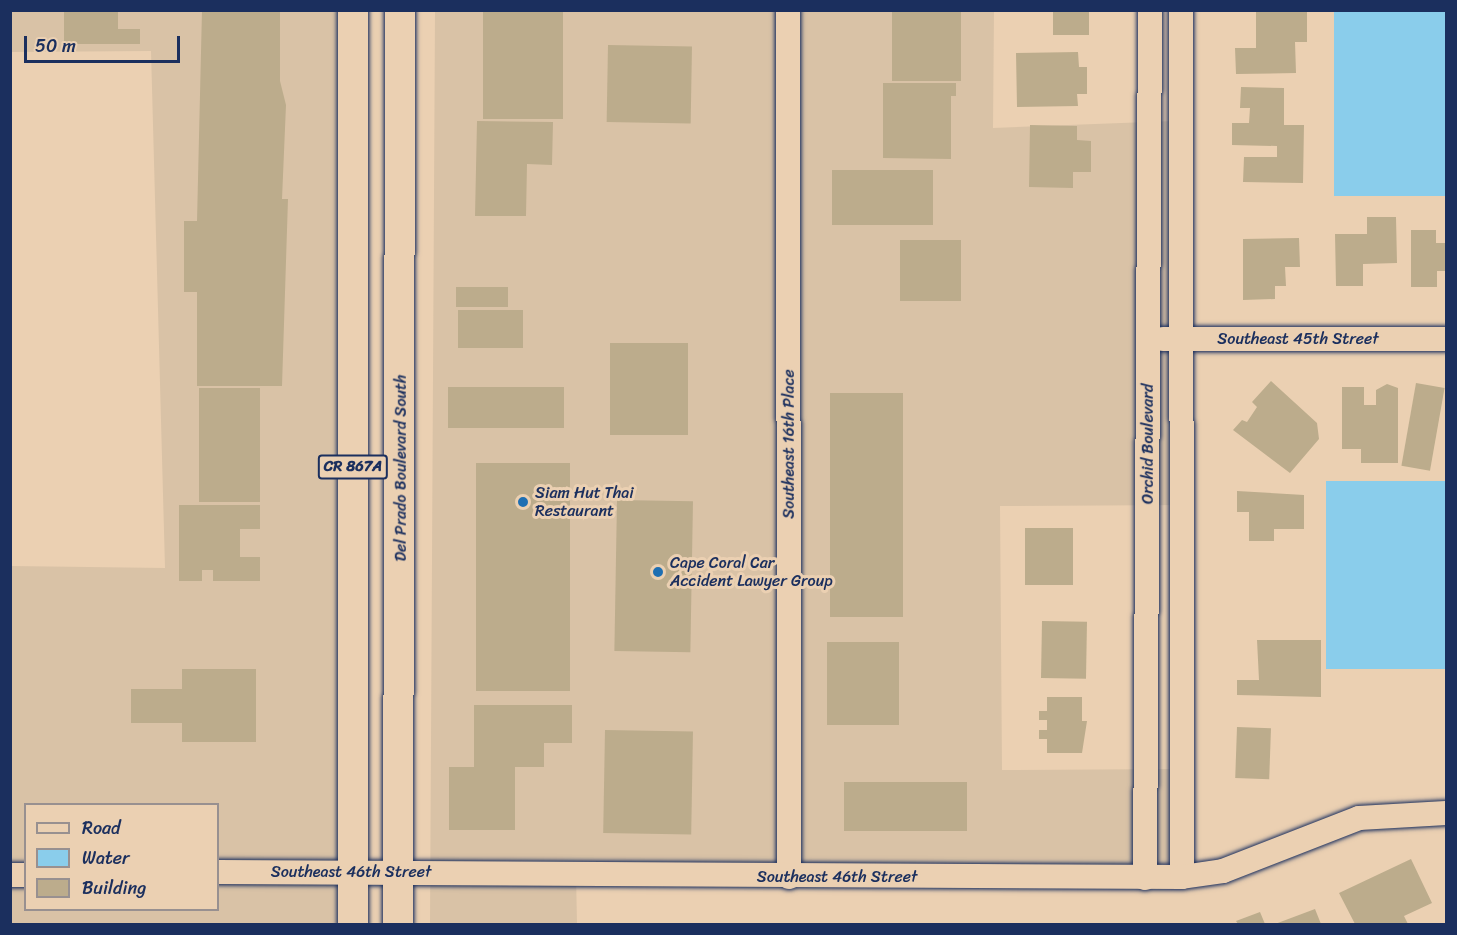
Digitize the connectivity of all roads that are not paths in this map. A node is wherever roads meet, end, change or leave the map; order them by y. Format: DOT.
graph roads {
  1 [pos="353,10"];
  2 [pos="400,10"];
  3 [pos="788,10"];
  4 [pos="1150,10"];
  5 [pos="1181,10"];
  6 [pos="1149,339"];
  7 [pos="1446,339"];
  8 [pos="1180,340"];
  9 [pos="1446,813"];
  10 [pos="353,871"];
  11 [pos="397,871"];
  12 [pos="219,873"];
  13 [pos="1182,876"];
  14 [pos="789,877"];
  15 [pos="1145,878"];
  16 [pos="353,924"];
  17 [pos="398,924"];
  1 -- 10 [label="main road, CR 867A"];
  2 -- 11 [label="main road, Del Prado Boulevard South / CR 867A"];
  3 -- 14 [label="street, Southeast 16th Place"];
  4 -- 6 [label="street, Orchid Boulevard"];
  5 -- 8 [label="street, Orchid Boulevard"];
  6 -- 8 [label="street, Southeast 45th Street"];
  6 -- 15 [label="street, Orchid Boulevard"];
  7 -- 8 [label="street, Southeast 45th Street"];
  8 -- 13 [label="street, Orchid Boulevard"];
  9 -- 13 [label="street, Southeast 46th Street"];
  10 -- 11 [label="street, Southeast 46th Street"];
  10 -- 12 [label="street, Southeast 46th Street"];
  10 -- 16 [label="main road, CR 867A"];
  11 -- 14 [label="street, Southeast 46th Street"];
  11 -- 17 [label="main road, Del Prado Boulevard South / CR 867A"];
  13 -- 15 [label="street, Southeast 46th Street"];
  14 -- 15 [label="street, Southeast 46th Street"];
}
